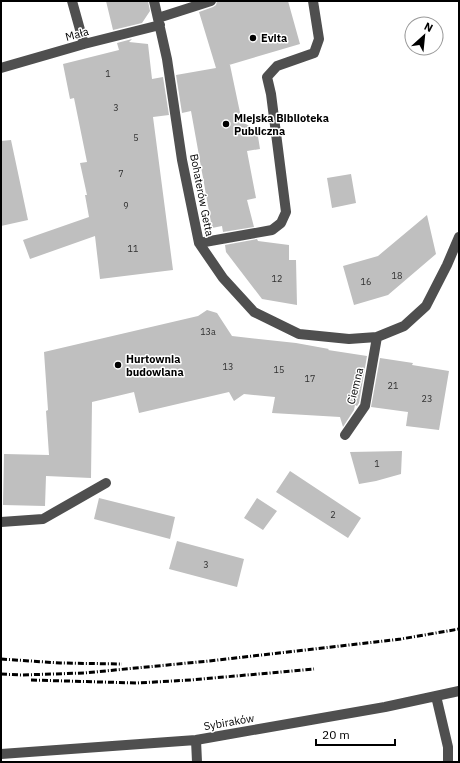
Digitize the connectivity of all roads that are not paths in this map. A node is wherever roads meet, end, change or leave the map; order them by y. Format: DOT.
graph roads {
  1 [pos="72,1"];
  2 [pos="154,1"];
  3 [pos="211,1"];
  4 [pos="313,1"];
  5 [pos="159,21"];
  6 [pos="84,44"];
  7 [pos="1,68"];
  8 [pos="459,237"];
  9 [pos="199,243"];
  10 [pos="377,337"];
  11 [pos="345,435"];
  12 [pos="106,483"];
  13 [pos="1,522"];
  14 [pos="459,691"];
  15 [pos="436,696"];
  16 [pos="196,740"];
  17 [pos="1,754"];
  18 [pos="197,762"];
  19 [pos="448,762"];
  1 -- 6 [label="street"];
  2 -- 5 [label="street, Bohaterów Getta"];
  3 -- 5 [label="street, Mała"];
  4 -- 9 [label="street"];
  5 -- 6 [label="street, Mała"];
  5 -- 9 [label="street, Bohaterów Getta"];
  6 -- 7 [label="street, Mała"];
  8 -- 10 [label="street, Bohaterów Getta"];
  9 -- 10 [label="street, Bohaterów Getta"];
  10 -- 11 [label="street, Ciemna"];
  12 -- 13 [label="street"];
  14 -- 15 [label="street, Sybiraków"];
  15 -- 16 [label="street, Sybiraków"];
  15 -- 19 [label="street"];
  16 -- 17 [label="street, Sybiraków"];
  16 -- 18 [label="street"];
}
